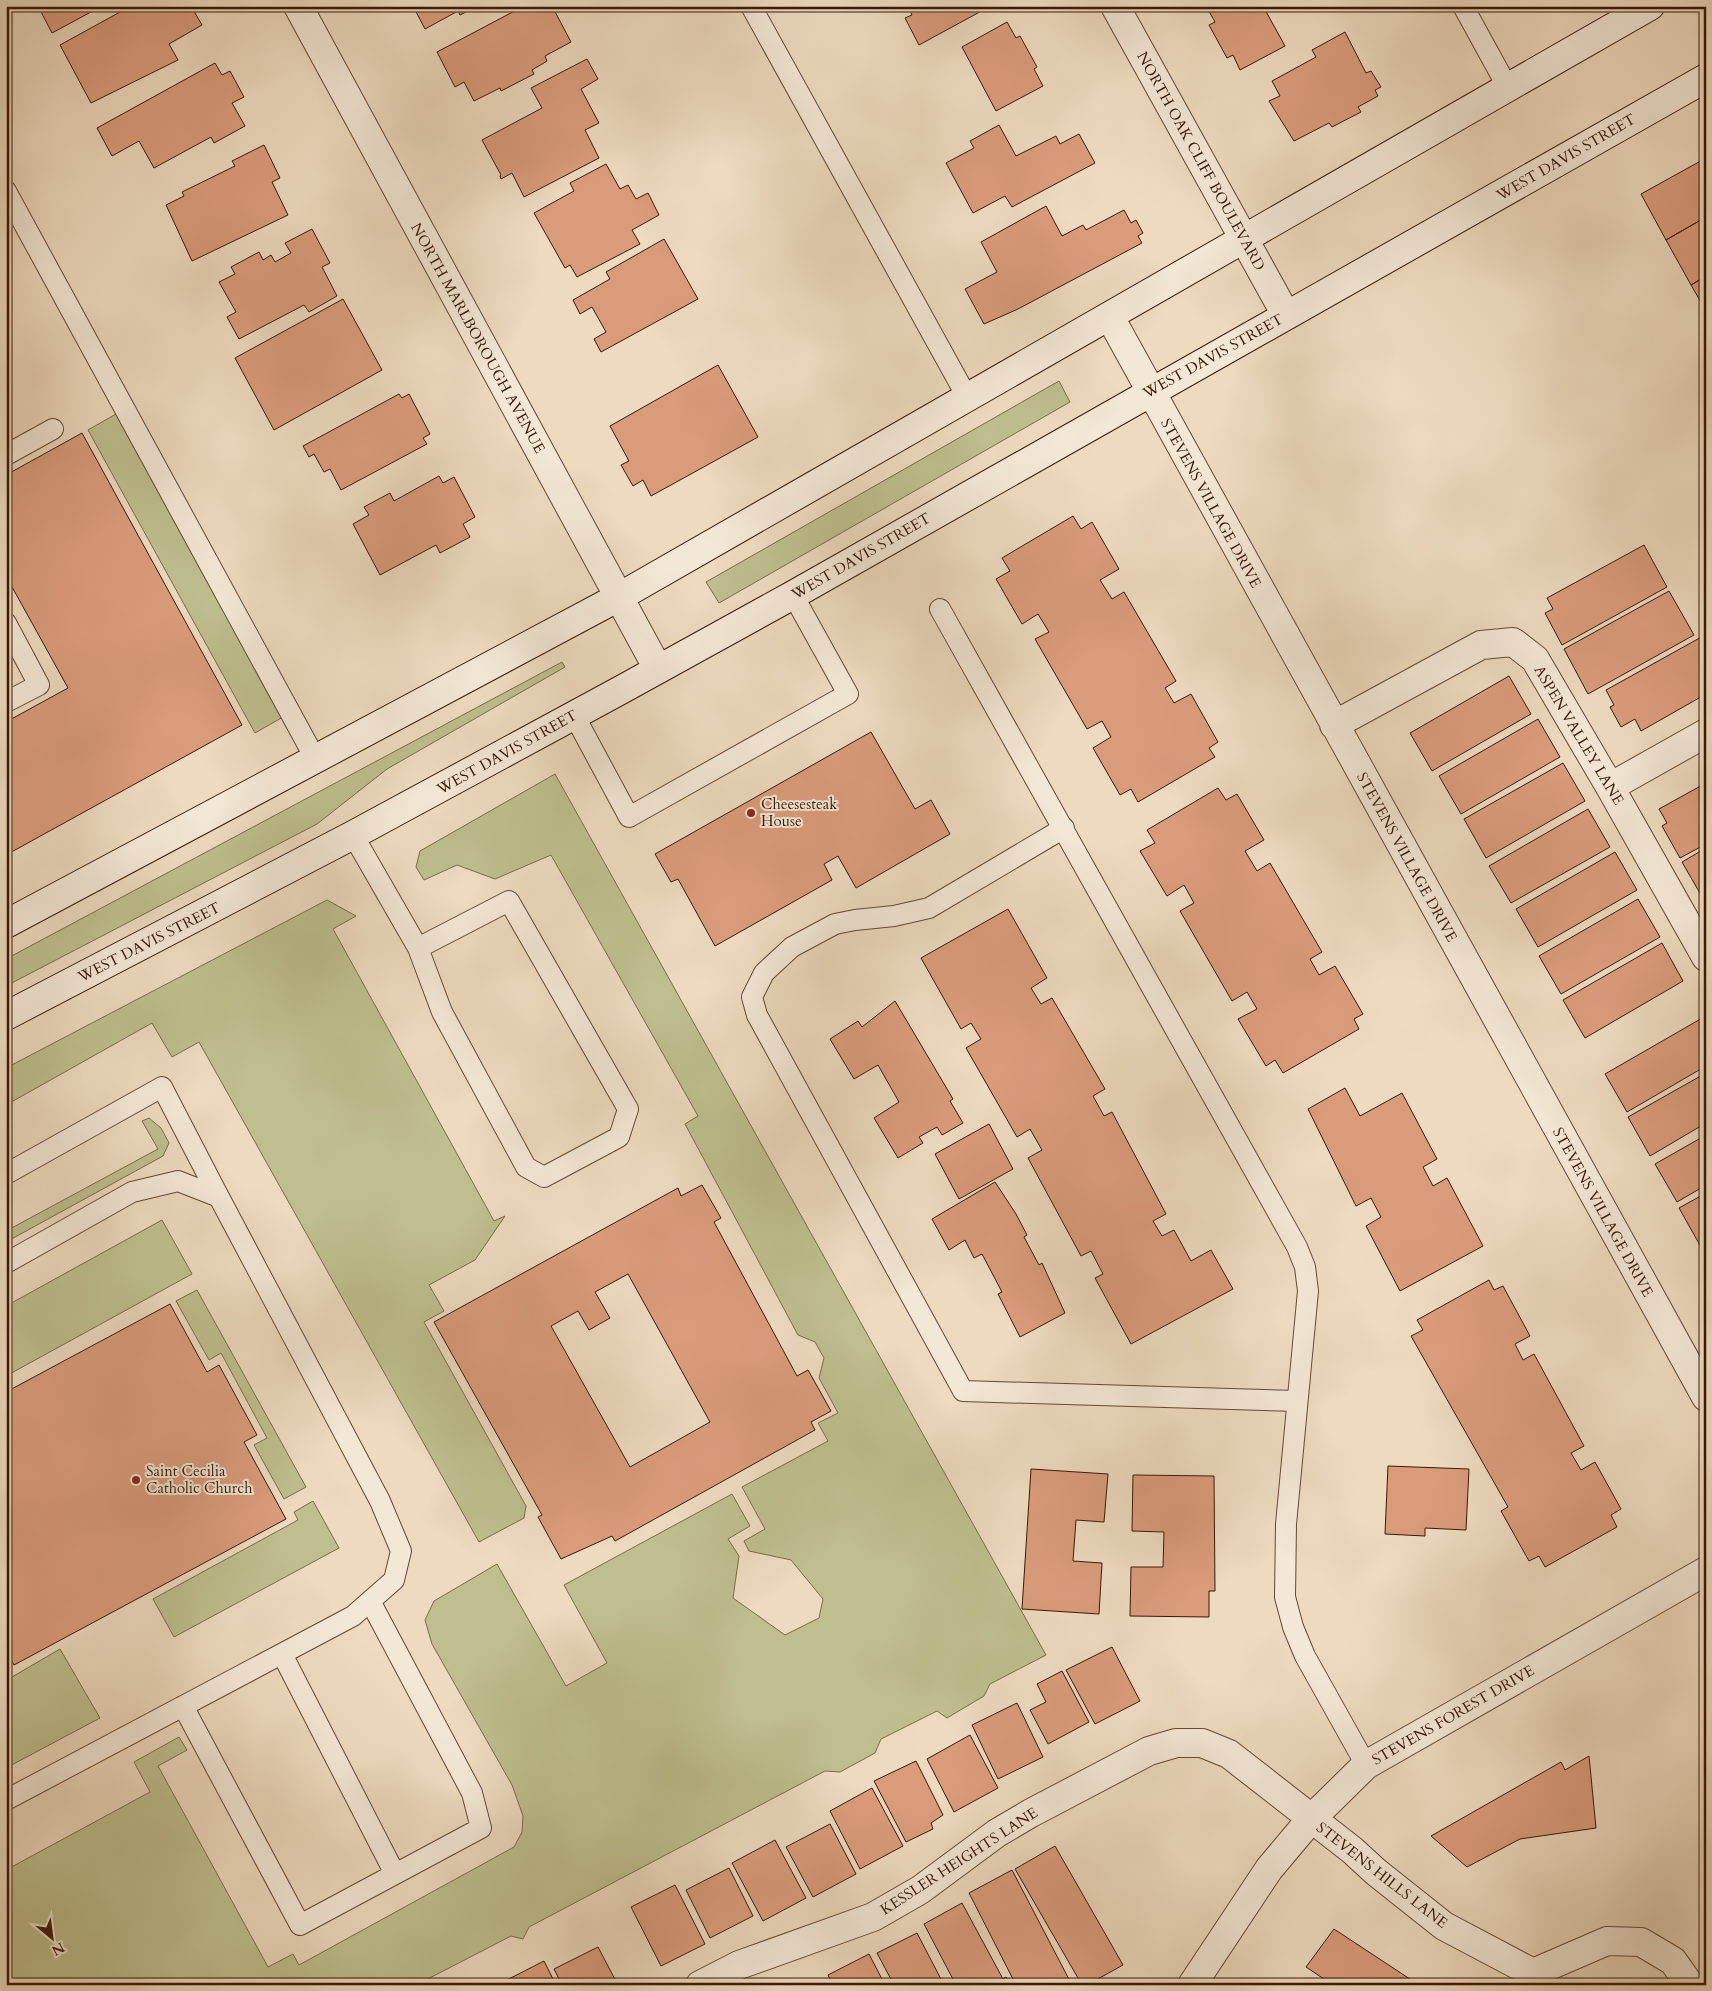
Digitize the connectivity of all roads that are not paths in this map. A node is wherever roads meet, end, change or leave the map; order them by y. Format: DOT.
graph roads {
  1 [pos="298,6"];
  2 [pos="751,6"];
  3 [pos="1115,6"];
  4 [pos="1463,6"];
  5 [pos="1650,6"];
  6 [pos="1706,78"];
  7 [pos="1508,88"];
  8 [pos="6,191"];
  9 [pos="1243,239"];
  10 [pos="1286,315"];
  11 [pos="1110,316"];
  12 [pos="1151,392"];
  13 [pos="967,397"];
  14 [pos="53,429"];
  15 [pos="6,455"];
  16 [pos="793,595"];
  17 [pos="619,597"];
  18 [pos="940,609"];
  19 [pos="6,623"];
  20 [pos="658,669"];
  21 [pos="6,702"];
  22 [pos="574,715"];
  23 [pos="1334,725"];
  24 [pos="1706,733"];
  25 [pos="316,760"];
  26 [pos="1610,787"];
  27 [pos="1064,828"];
  28 [pos="353,835"];
  29 [pos="6,924"];
  30 [pos="418,948"];
  31 [pos="1706,957"];
  32 [pos="6,1016"];
  33 [pos="6,1174"];
  34 [pos="219,1197"];
  35 [pos="6,1263"];
  36 [pos="1706,1397"];
  37 [pos="1297,1401"];
  38 [pos="1706,1571"];
  39 [pos="370,1601"];
  40 [pos="282,1654"];
  41 [pos="183,1706"];
  42 [pos="1366,1765"];
  43 [pos="6,1800"];
  44 [pos="1311,1819"];
  45 [pos="395,1874"];
  46 [pos="1534,1979"];
  47 [pos="700,1985"];
  48 [pos="1192,1985"];
  49 [pos="1690,1985"];
  1 -- 17 [label="street, NORTH MARLBOROUGH AVENUE"];
  2 -- 13 [label="lane"];
  3 -- 9 [label="street, NORTH OAK CLIFF BOULEVARD"];
  4 -- 7 [label="lane"];
  5 -- 7 [label="street"];
  6 -- 10 [label="street, WEST DAVIS STREET"];
  7 -- 9 [label="street"];
  8 -- 25 [label="lane"];
  9 -- 10 [label="street, NORTH OAK CLIFF BOULEVARD"];
  9 -- 11 [label="street"];
  10 -- 12 [label="street, WEST DAVIS STREET"];
  11 -- 12 [label="street, STEVENS VILLAGE DRIVE"];
  11 -- 13 [label="street"];
  12 -- 16 [label="street, WEST DAVIS STREET"];
  12 -- 23 [label="street, STEVENS VILLAGE DRIVE"];
  13 -- 17 [label="street"];
  14 -- 15 [label="lane"];
  16 -- 20 [label="street, WEST DAVIS STREET"];
  16 -- 22 [label="lane"];
  17 -- 20 [label="street, NORTH MARLBOROUGH AVENUE"];
  17 -- 25 [label="street"];
  18 -- 27 [label="lane"];
  19 -- 21 [label="lane"];
  20 -- 22 [label="street, WEST DAVIS STREET"];
  22 -- 28 [label="street, WEST DAVIS STREET"];
  23 -- 26 [label="street, ASPEN VALLEY LANE"];
  23 -- 36 [label="street, STEVENS VILLAGE DRIVE"];
  24 -- 26 [label="street"];
  25 -- 29 [label="street"];
  26 -- 31 [label="street, ASPEN VALLEY LANE"];
  27 -- 37 [label="lane"];
  27 -- 37 [label="lane"];
  28 -- 30 [label="lane"];
  28 -- 32 [label="street, WEST DAVIS STREET"];
  30 -- 30 [label="lane"];
  33 -- 34 [label="lane"];
  34 -- 35 [label="lane"];
  34 -- 39 [label="lane"];
  37 -- 42 [label="lane"];
  38 -- 42 [label="street, STEVENS FOREST DRIVE"];
  39 -- 40 [label="lane"];
  39 -- 45 [label="lane"];
  40 -- 41 [label="lane"];
  40 -- 45 [label="lane"];
  41 -- 43 [label="lane"];
  41 -- 45 [label="lane"];
  42 -- 44 [label="street, STEVENS FOREST DRIVE"];
  44 -- 46 [label="street, STEVENS HILLS LANE"];
  44 -- 47 [label="street, KESSLER HEIGHTS LANE"];
  44 -- 48 [label="street, STEVENS FOREST DRIVE"];
  46 -- 49 [label="street, STEVENS HILLS LANE"];
}
